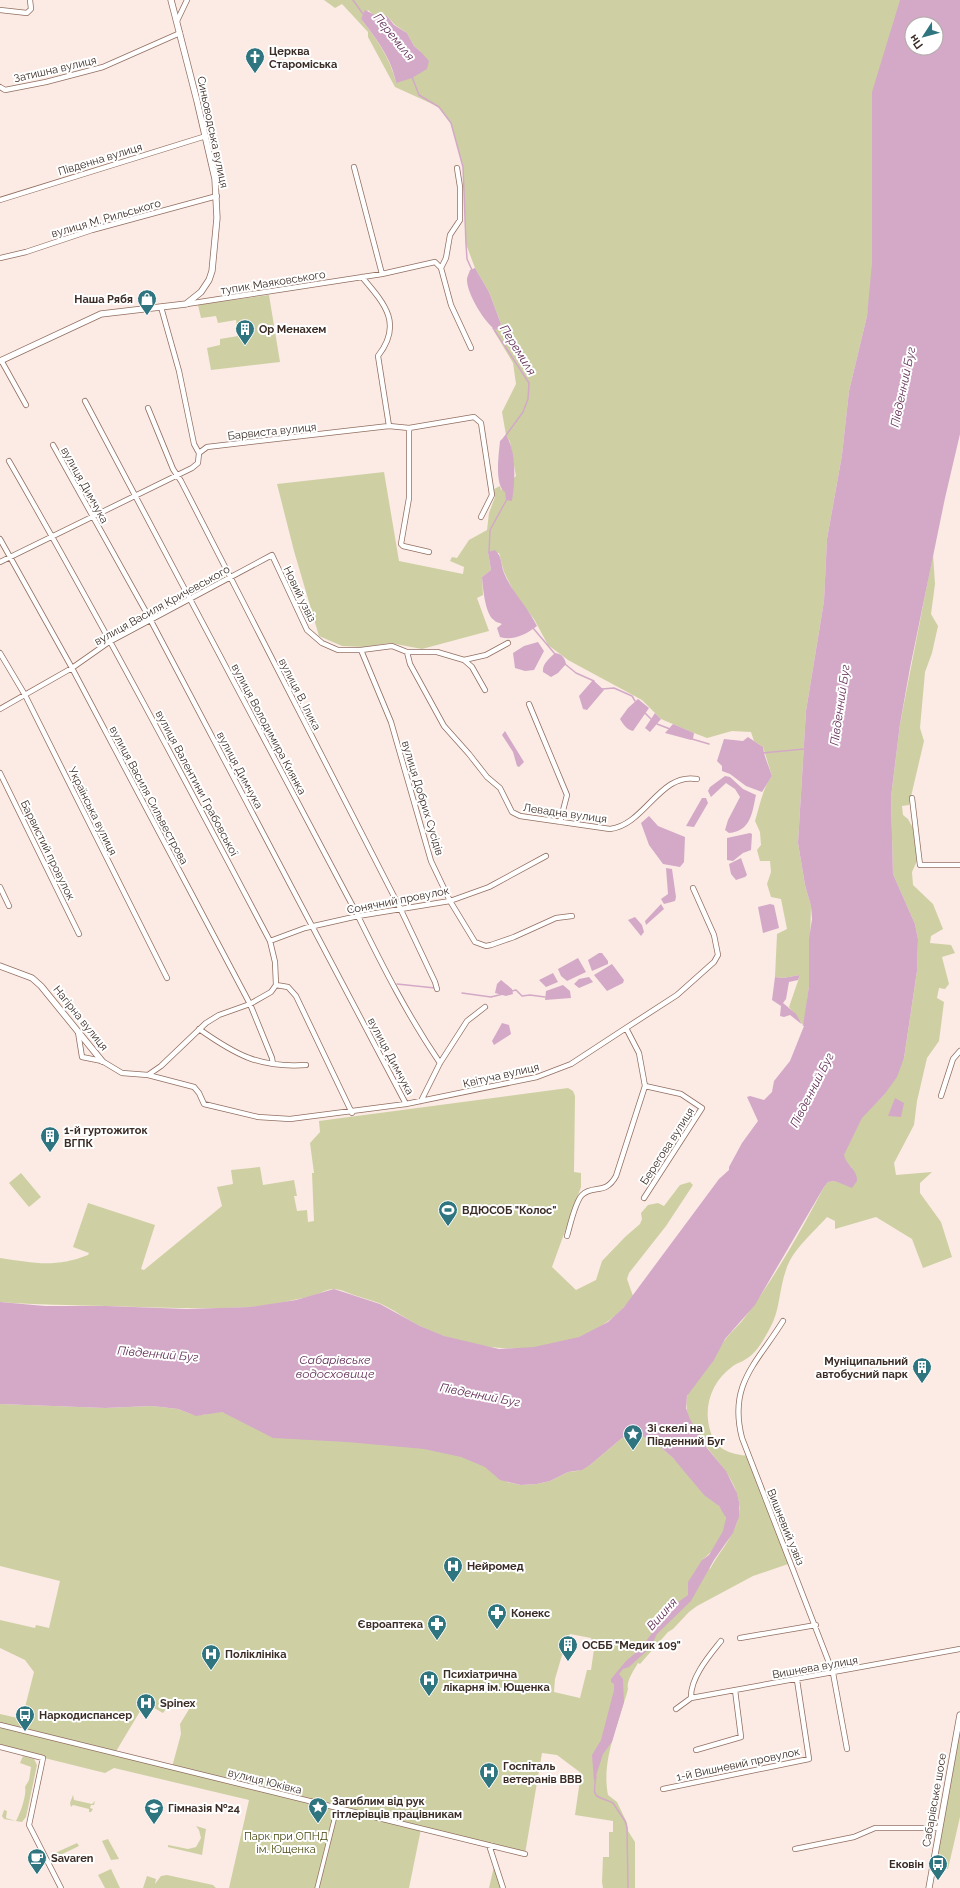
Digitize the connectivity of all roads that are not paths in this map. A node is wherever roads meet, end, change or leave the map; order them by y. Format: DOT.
graph roads {
  1 [pos="30,0"];
  2 [pos="171,0"];
  3 [pos="187,0"];
  4 [pos="0,10"];
  5 [pos="177,21"];
  6 [pos="180,33"];
  7 [pos="0,87"];
  8 [pos="206,136"];
  9 [pos="354,167"];
  10 [pos="457,168"];
  11 [pos="216,196"];
  12 [pos="0,200"];
  13 [pos="0,258"];
  14 [pos="441,268"];
  15 [pos="382,274"];
  16 [pos="362,277"];
  17 [pos="186,304"];
  18 [pos="161,307"];
  19 [pos="471,348"];
  20 [pos="1,361"];
  21 [pos="86,401"];
  22 [pos="26,405"];
  23 [pos="148,408"];
  24 [pos="389,426"];
  25 [pos="409,428"];
  26 [pos="53,445"];
  27 [pos="199,453"];
  28 [pos="8,461"];
  29 [pos="177,475"];
  30 [pos="136,496"];
  31 [pos="92,517"];
  32 [pos="480,517"];
  33 [pos="52,536"];
  34 [pos="0,539"];
  35 [pos="429,552"];
  36 [pos="272,555"];
  37 [pos="11,556"];
  38 [pos="0,562"];
  39 [pos="230,577"];
  40 [pos="190,598"];
  41 [pos="150,620"];
  42 [pos="109,642"];
  43 [pos="508,643"];
  44 [pos="361,650"];
  45 [pos="406,652"];
  46 [pos="0,653"];
  47 [pos="464,660"];
  48 [pos="72,668"];
  49 [pos="485,690"];
  50 [pos="25,695"];
  51 [pos="529,704"];
  52 [pos="0,709"];
  53 [pos="0,773"];
  54 [pos="697,779"];
  55 [pos="912,798"];
  56 [pos="560,822"];
  57 [pos="546,856"];
  58 [pos="960,865"];
  59 [pos="0,888"];
  60 [pos="693,888"];
  61 [pos="450,901"];
  62 [pos="9,906"];
  63 [pos="400,908"];
  64 [pos="358,916"];
  65 [pos="572,916"];
  66 [pos="312,927"];
  67 [pos="79,934"];
  68 [pos="270,941"];
  69 [pos="0,966"];
  70 [pos="167,978"];
  71 [pos="276,986"];
  72 [pos="436,990"];
  73 [pos="250,1004"];
  74 [pos="485,1007"];
  75 [pos="626,1028"];
  76 [pos="199,1029"];
  77 [pos="78,1030"];
  78 [pos="960,1051"];
  79 [pos="102,1061"];
  80 [pos="440,1063"];
  81 [pos="273,1064"];
  82 [pos="306,1065"];
  83 [pos="148,1075"];
  84 [pos="645,1086"];
  85 [pos="941,1096"];
  86 [pos="421,1101"];
  87 [pos="204,1104"];
  88 [pos="406,1104"];
  89 [pos="352,1113"];
  90 [pos="644,1198"];
  91 [pos="567,1236"];
  92 [pos="784,1321"];
  93 [pos="816,1625"];
  94 [pos="740,1638"];
  95 [pos="721,1641"];
  96 [pos="960,1649"];
  97 [pos="833,1673"];
  98 [pos="797,1680"];
  99 [pos="735,1690"];
  100 [pos="691,1698"];
  101 [pos="676,1709"];
  102 [pos="960,1715"];
  103 [pos="0,1725"];
  104 [pos="0,1747"];
  105 [pos="846,1749"];
  106 [pos="696,1750"];
  107 [pos="663,1790"];
  108 [pos="335,1816"];
  109 [pos="939,1828"];
  110 [pos="488,1845"];
  111 [pos="795,1849"];
  112 [pos="525,1854"];
  113 [pos="61,1888"];
  114 [pos="317,1888"];
  115 [pos="503,1888"];
  116 [pos="929,1888"];
  1 -- 4 [label="street"];
  2 -- 5 [label="street, Синьоводська вулиця"];
  3 -- 5 [label="street"];
  5 -- 6 [label="street, Синьоводська вулиця"];
  6 -- 7 [label="street, Затишна вулиця"];
  6 -- 8 [label="street, Синьоводська вулиця"];
  8 -- 11 [label="street, Синьоводська вулиця"];
  8 -- 12 [label="street, Південна вулиця"];
  9 -- 15 [label="street"];
  10 -- 14 [label="street"];
  11 -- 13 [label="street, вулиця М. Рильського"];
  11 -- 17 [label="street, Синьоводська вулиця"];
  14 -- 15 [label="street, тупик Маяковського"];
  14 -- 19 [label="street"];
  15 -- 16 [label="street, тупик Маяковського"];
  16 -- 17 [label="street, тупик Маяковського"];
  16 -- 24 [label="street"];
  17 -- 18 [label="street"];
  18 -- 20 [label="street"];
  18 -- 27 [label="street"];
  20 -- 22 [label="street"];
  21 -- 30 [label="street, вулиця Володимира Киянка"];
  23 -- 29 [label="street, вулиця В. Ілика"];
  24 -- 25 [label="street, Барвиста вулиця"];
  24 -- 27 [label="street, Барвиста вулиця"];
  25 -- 32 [label="street, Барвиста вулиця"];
  25 -- 35 [label="street"];
  26 -- 31 [label="street, вулиця Димчука"];
  27 -- 29 [label="street"];
  28 -- 33 [label="street, вулиця Валентини Грабовської"];
  29 -- 30 [label="street"];
  29 -- 39 [label="street, вулиця В. Ілика"];
  30 -- 31 [label="street"];
  30 -- 40 [label="street, вулиця Володимира Киянка"];
  31 -- 33 [label="street"];
  31 -- 41 [label="street, вулиця Димчука"];
  33 -- 37 [label="street"];
  33 -- 42 [label="street, вулиця Валентини Грабовської"];
  34 -- 37 [label="street, вулиця Василя Сильвестрова"];
  36 -- 39 [label="street, вулиця Василя Кричевського"];
  36 -- 44 [label="street, Новий узвіз"];
  37 -- 38 [label="street"];
  37 -- 48 [label="street, вулиця Василя Сильвестрова"];
  39 -- 40 [label="street, вулиця Василя Кричевського"];
  39 -- 63 [label="street, вулиця В. Ілика"];
  40 -- 41 [label="street, вулиця Василя Кричевського"];
  40 -- 64 [label="street, вулиця Володимира Киянка"];
  41 -- 42 [label="street, вулиця Василя Кричевського"];
  41 -- 66 [label="street, вулиця Димчука"];
  42 -- 48 [label="street, вулиця Василя Кричевського"];
  42 -- 68 [label="street, вулиця Валентини Грабовської"];
  43 -- 47 [label="street"];
  44 -- 45 [label="street, Новий узвіз"];
  44 -- 61 [label="street, вулиця Добрих Сусідів"];
  45 -- 47 [label="street, Новий узвіз"];
  45 -- 56 [label="street, Левадна вулиця"];
  46 -- 50 [label="street, Українська вулиця"];
  47 -- 49 [label="street"];
  48 -- 50 [label="street, вулиця Василя Кричевського"];
  48 -- 73 [label="street, вулиця Василя Сильвестрова"];
  50 -- 52 [label="street, вулиця Василя Кричевського"];
  50 -- 70 [label="street, Українська вулиця"];
  51 -- 56 [label="street"];
  53 -- 67 [label="street, Барвистий провулок"];
  54 -- 56 [label="street, Левадна вулиця"];
  55 -- 58 [label="street"];
  57 -- 61 [label="street, Сонячний провулок"];
  59 -- 62 [label="street"];
  60 -- 75 [label="street, Квітуча вулиця"];
  61 -- 63 [label="street, Сонячний провулок"];
  61 -- 65 [label="street, вулиця Добрих Сусідів"];
  63 -- 64 [label="street, Сонячний провулок"];
  63 -- 72 [label="street, вулиця В. Ілика"];
  64 -- 66 [label="street, Сонячний провулок"];
  64 -- 80 [label="street, вулиця Володимира Киянка"];
  66 -- 68 [label="street, Сонячний провулок"];
  66 -- 88 [label="street, вулиця Димчука"];
  68 -- 71 [label="street, вулиця Валентини Грабовської"];
  69 -- 77 [label="street, Нагірна вулиця"];
  71 -- 73 [label="street"];
  71 -- 89 [label="street"];
  73 -- 76 [label="street"];
  73 -- 81 [label="street, вулиця Василя Сильвестрова"];
  74 -- 80 [label="street"];
  75 -- 84 [label="street"];
  75 -- 86 [label="street, Квітуча вулиця"];
  76 -- 81 [label="street"];
  76 -- 83 [label="street"];
  77 -- 79 [label="street, Нагірна вулиця"];
  77 -- 79 [label="street"];
  78 -- 85 [label="street"];
  79 -- 83 [label="street, Нагірна вулиця"];
  80 -- 86 [label="street"];
  81 -- 82 [label="street"];
  83 -- 87 [label="street, Нагірна вулиця"];
  84 -- 90 [label="street, Берегова вулиця"];
  84 -- 91 [label="street"];
  86 -- 88 [label="street, Квітуча вулиця"];
  87 -- 89 [label="street, Квітуча вулиця"];
  88 -- 89 [label="street, Квітуча вулиця"];
  92 -- 93 [label="street, Вишневий узвіз"];
  93 -- 94 [label="street"];
  93 -- 97 [label="street, Вишневий узвіз"];
  95 -- 100 [label="street"];
  96 -- 97 [label="street, Вишнева вулиця"];
  97 -- 98 [label="street, Вишнева вулиця"];
  97 -- 105 [label="street, Вишневий узвіз"];
  98 -- 99 [label="street, Вишнева вулиця"];
  98 -- 107 [label="street, 1-й Вишневий провулок"];
  99 -- 100 [label="street, Вишнева вулиця"];
  99 -- 106 [label="street"];
  100 -- 101 [label="street, Вишнева вулиця"];
  102 -- 109 [label="street, Сабарівське шосе"];
  103 -- 110 [label="street, вулиця Юківка"];
  104 -- 113 [label="street"];
  108 -- 114 [label="street"];
  109 -- 111 [label="street"];
  109 -- 116 [label="street, Сабарівське шосе"];
  110 -- 112 [label="street, вулиця Юківка"];
  110 -- 115 [label="street"];
}
